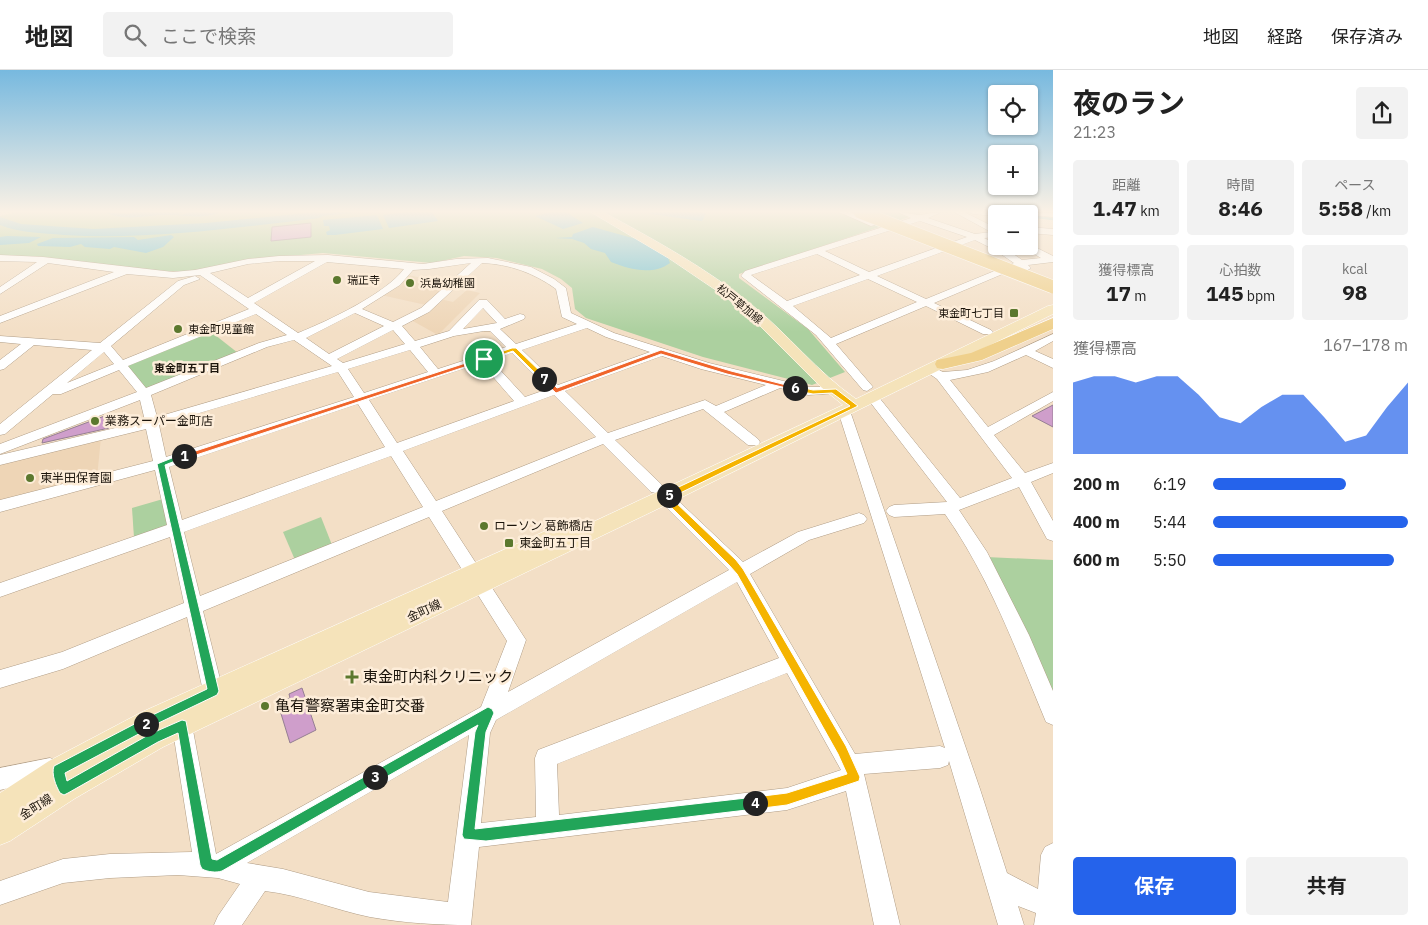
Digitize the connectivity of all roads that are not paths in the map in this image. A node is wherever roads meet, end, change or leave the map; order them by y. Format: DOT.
graph roads {
  1 [pos="669,252"];
  2 [pos="815,252"];
  3 [pos="820,252"];
  4 [pos="935,252"];
  5 [pos="945,252"];
  6 [pos="960,252"];
  7 [pos="965,252"];
  8 [pos="985,252"];
  9 [pos="997,252"];
  10 [pos="1006,252"];
  11 [pos="1038,253"];
  12 [pos="0,258"];
  13 [pos="328,258"];
  14 [pos="46,260"];
  15 [pos="1051,260"];
  16 [pos="479,261"];
  17 [pos="1021,263"];
  18 [pos="411,266"];
  19 [pos="127,271"];
  20 [pos="1001,272"];
  21 [pos="1053,272"];
  22 [pos="204,274"];
  23 [pos="869,275"];
  24 [pos="1053,277"];
  25 [pos="1051,288"];
  26 [pos="0,290"];
  27 [pos="247,302"];
  28 [pos="927,303"];
  29 [pos="1053,304"];
  30 [pos="786,305"];
  31 [pos="258,309"];
  32 [pos="354,309"];
  33 [pos="1053,309"];
  34 [pos="520,317"];
  35 [pos="0,320"];
  36 [pos="1053,322"];
  37 [pos="586,325"];
  38 [pos="394,326"];
  39 [pos="499,326"];
  40 [pos="987,332"];
  41 [pos="453,333"];
  42 [pos="298,336"];
  43 [pos="1053,337"];
  44 [pos="0,339"];
  45 [pos="32,342"];
  46 [pos="829,343"];
  47 [pos="412,345"];
  48 [pos="104,346"];
  49 [pos="514,349"];
  50 [pos="1027,351"];
  51 [pos="661,352"];
  52 [pos="484,359"];
  53 [pos="335,363"];
  54 [pos="122,364"];
  55 [pos="1053,364"];
  56 [pos="0,366"];
  57 [pos="938,370"];
  58 [pos="436,374"];
  59 [pos="778,384"];
  60 [pos="556,391"];
  61 [pos="145,394"];
  62 [pos="46,395"];
  63 [pos="1053,396"];
  64 [pos="362,399"];
  65 [pos="853,399"];
  66 [pos="523,403"];
  67 [pos="714,412"];
  68 [pos="152,423"];
  69 [pos="0,431"];
  70 [pos="985,434"];
  71 [pos="606,438"];
  72 [pos="753,442"];
  73 [pos="0,449"];
  74 [pos="394,449"];
  75 [pos="0,460"];
  76 [pos="161,464"];
  77 [pos="1053,468"];
  78 [pos="1022,480"];
  79 [pos="661,493"];
  80 [pos="0,506"];
  81 [pos="953,507"];
  82 [pos="432,510"];
  83 [pos="894,511"];
  84 [pos="859,519"];
  85 [pos="175,529"];
  86 [pos="1053,535"];
  87 [pos="740,572"];
  88 [pos="477,578"];
  89 [pos="0,590"];
  90 [pos="193,608"];
  91 [pos="792,662"];
  92 [pos="0,679"];
  93 [pos="213,691"];
  94 [pos="488,713"];
  95 [pos="1053,715"];
  96 [pos="182,725"];
  97 [pos="940,756"];
  98 [pos="852,771"];
  99 [pos="0,779"];
  100 [pos="61,780"];
  101 [pos="0,809"];
  102 [pos="548,828"];
  103 [pos="0,831"];
  104 [pos="468,835"];
  105 [pos="1053,855"];
  106 [pos="212,865"];
  107 [pos="259,878"];
  108 [pos="999,882"];
  109 [pos="0,893"];
  110 [pos="1047,914"];
  111 [pos="458,920"];
  112 [pos="882,924"];
  113 [pos="228,925"];
  114 [pos="1012,925"];
  1 -- 65 [label="main road, 松戸草加線"];
  2 -- 30 [label="street"];
  3 -- 23 [label="street"];
  4 -- 23 [label="street"];
  5 -- 20 [label="street"];
  6 -- 25 [label="highway, bridge"];
  7 -- 25 [label="highway, bridge"];
  8 -- 24 [label="highway"];
  9 -- 21 [label="highway"];
  10 -- 17 [label="street"];
  11 -- 15 [label="street"];
  12 -- 14 [label="street"];
  13 -- 18 [label="street"];
  13 -- 22 [label="street"];
  13 -- 27 [label="street"];
  14 -- 19 [label="street"];
  14 -- 26 [label="street"];
  15 -- 17 [label="street"];
  16 -- 18 [label="street"];
  16 -- 37 [label="street"];
  16 -- 38 [label="street"];
  17 -- 20 [label="street"];
  17 -- 25 [label="street"];
  18 -- 32 [label="street"];
  19 -- 22 [label="street"];
  19 -- 35 [label="street"];
  20 -- 25 [label="street"];
  20 -- 28 [label="street"];
  22 -- 27 [label="street"];
  22 -- 48 [label="street"];
  23 -- 28 [label="street"];
  23 -- 30 [label="street"];
  27 -- 31 [label="street"];
  28 -- 40 [label="street"];
  28 -- 46 [label="street"];
  29 -- 40 [label="main road"];
  30 -- 46 [label="street"];
  31 -- 42 [label="street"];
  31 -- 54 [label="street"];
  32 -- 38 [label="street"];
  32 -- 42 [label="street"];
  33 -- 57 [label="main road"];
  34 -- 39 [label="street"];
  36 -- 57 [label="highway"];
  37 -- 49 [label="street"];
  37 -- 51 [label="street"];
  38 -- 47 [label="street"];
  38 -- 53 [label="street"];
  39 -- 41 [label="street"];
  39 -- 41 [label="street"];
  39 -- 49 [label="street"];
  40 -- 65 [label="main road"];
  41 -- 47 [label="street"];
  42 -- 53 [label="street"];
  42 -- 61 [label="street"];
  43 -- 50 [label="street"];
  44 -- 45 [label="street"];
  45 -- 48 [label="street"];
  45 -- 56 [label="street"];
  46 -- 65 [label="street"];
  47 -- 53 [label="street"];
  47 -- 58 [label="street"];
  48 -- 54 [label="street"];
  48 -- 62 [label="street"];
  49 -- 52 [label="street"];
  49 -- 60 [label="street"];
  50 -- 55 [label="street"];
  50 -- 57 [label="street"];
  51 -- 59 [label="street"];
  51 -- 60 [label="street"];
  52 -- 58 [label="street"];
  52 -- 66 [label="street"];
  53 -- 64 [label="street"];
  53 -- 68 [label="street"];
  54 -- 61 [label="street"];
  54 -- 62 [label="street"];
  57 -- 65 [label="main road"];
  57 -- 70 [label="street"];
  58 -- 64 [label="street"];
  59 -- 65 [label="street"];
  59 -- 67 [label="street"];
  60 -- 66 [label="street"];
  60 -- 71 [label="street"];
  61 -- 68 [label="street"];
  61 -- 73 [label="street"];
  62 -- 69 [label="street"];
  63 -- 70 [label="street"];
  64 -- 74 [label="street"];
  64 -- 76 [label="street"];
  65 -- 72 [label="main road, 金町線"];
  65 -- 79 [label="main road, 金町線"];
  65 -- 81 [label="street"];
  65 -- 108 [label="street"];
  66 -- 74 [label="street"];
  67 -- 71 [label="street"];
  67 -- 72 [label="street"];
  68 -- 75 [label="street"];
  68 -- 76 [label="street"];
  70 -- 78 [label="street"];
  71 -- 79 [label="street"];
  71 -- 82 [label="street"];
  72 -- 79 [label="main road, 金町線"];
  74 -- 82 [label="street"];
  74 -- 85 [label="street"];
  76 -- 80 [label="street"];
  76 -- 85 [label="street"];
  77 -- 78 [label="street"];
  78 -- 81 [label="street"];
  78 -- 86 [label="street"];
  79 -- 87 [label="street"];
  79 -- 88 [label="main road, 金町線"];
  81 -- 83 [label="street"];
  81 -- 95 [label="street"];
  82 -- 88 [label="street"];
  82 -- 90 [label="street"];
  84 -- 87 [label="street"];
  85 -- 89 [label="street"];
  85 -- 90 [label="street"];
  87 -- 91 [label="street"];
  87 -- 94 [label="street"];
  88 -- 93 [label="main road, 金町線"];
  88 -- 94 [label="street"];
  88 -- 96 [label="main road, 金町線"];
  90 -- 92 [label="street"];
  90 -- 93 [label="street"];
  91 -- 98 [label="street"];
  91 -- 102 [label="street"];
  93 -- 100 [label="main road, 金町線"];
  94 -- 104 [label="street"];
  94 -- 106 [label="street"];
  96 -- 100 [label="main road, 金町線"];
  96 -- 106 [label="street"];
  97 -- 98 [label="street"];
  98 -- 102 [label="street"];
  98 -- 112 [label="street"];
  99 -- 100 [label="street"];
  100 -- 101 [label="main road, 金町線"];
  100 -- 103 [label="main road, 金町線"];
  102 -- 104 [label="street"];
  104 -- 111 [label="street"];
  105 -- 110 [label="street"];
  106 -- 107 [label="street"];
  106 -- 109 [label="street"];
  107 -- 111 [label="street"];
  107 -- 113 [label="street"];
  108 -- 110 [label="street"];
  108 -- 114 [label="street"];
}
